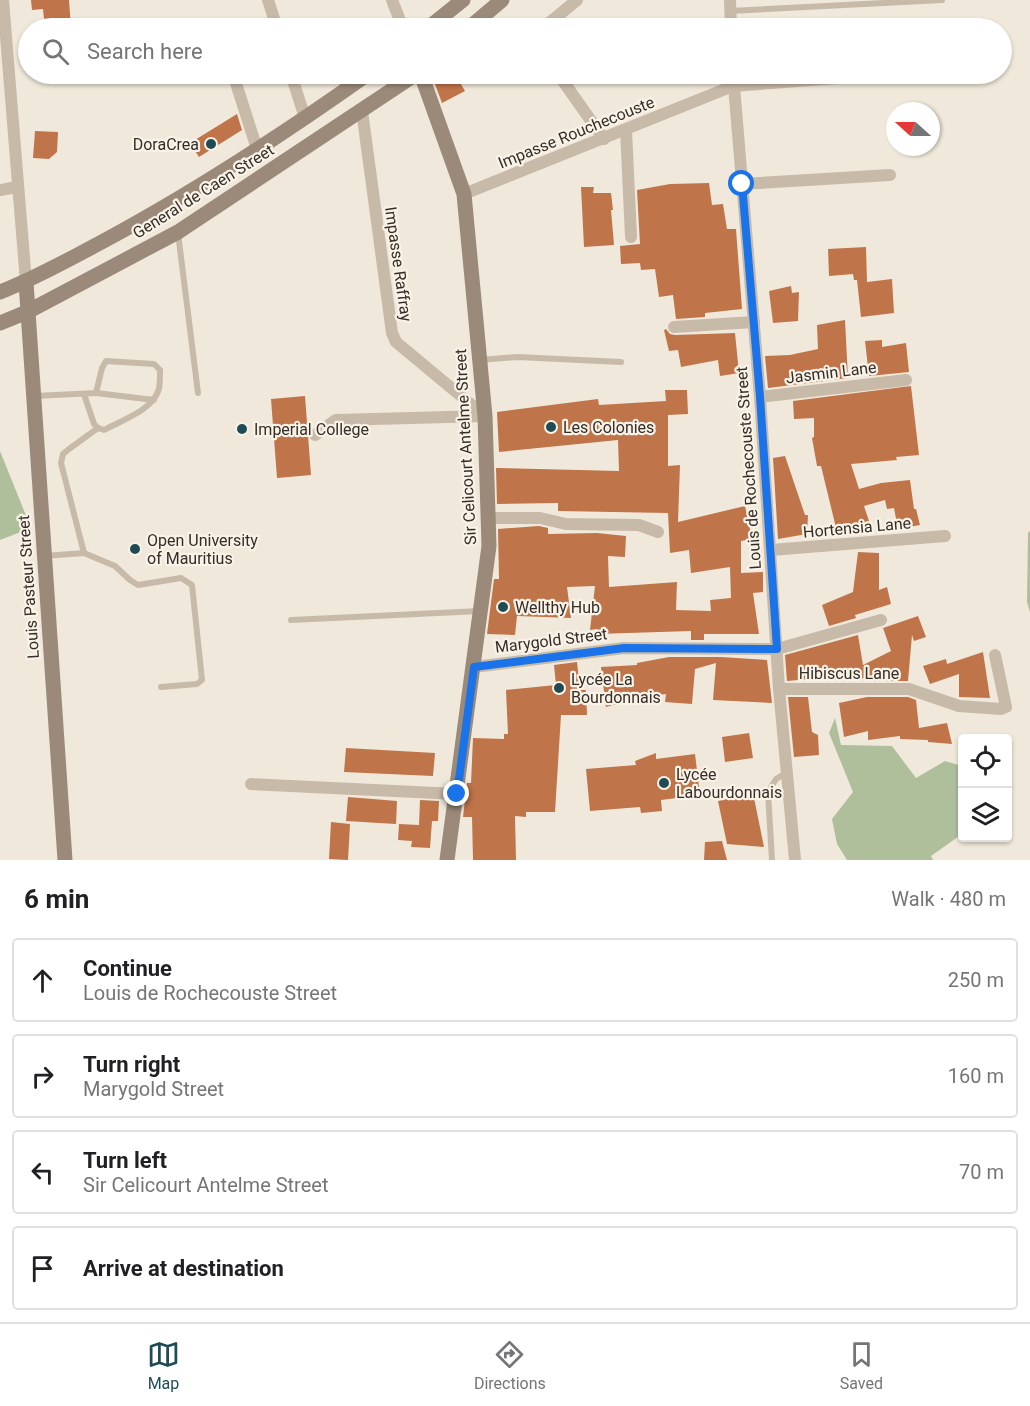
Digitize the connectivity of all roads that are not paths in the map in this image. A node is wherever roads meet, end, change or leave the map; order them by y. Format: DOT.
graph roads {
  1 [pos="3,0"];
  2 [pos="268,0"];
  3 [pos="392,0"];
  4 [pos="464,0"];
  5 [pos="502,0"];
  6 [pos="577,0"];
  7 [pos="942,0"];
  8 [pos="730,5"];
  9 [pos="274,18"];
  10 [pos="399,18"];
  11 [pos="441,18"];
  12 [pos="481,18"];
  13 [pos="555,18"];
  14 [pos="236,84"];
  15 [pos="294,84"];
  16 [pos="354,84"];
  17 [pos="405,84"];
  18 [pos="425,84"];
  19 [pos="565,84"];
  20 [pos="724,84"];
  21 [pos="733,84"];
  22 [pos="5,91"];
  23 [pos="362,111"];
  24 [pos="305,118"];
  25 [pos="626,130"];
  26 [pos="604,139"];
  27 [pos="257,149"];
  28 [pos="890,175"];
  29 [pos="742,184"];
  30 [pos="17,188"];
  31 [pos="0,190"];
  32 [pos="464,194"];
  33 [pos="178,232"];
  34 [pos="631,237"];
  35 [pos="26,282"];
  36 [pos="0,292"];
  37 [pos="27,312"];
  38 [pos="754,322"];
  39 [pos="0,323"];
  40 [pos="674,327"];
  41 [pos="480,360"];
  42 [pos="621,362"];
  43 [pos="906,380"];
  44 [pos="96,393"];
  45 [pos="198,393"];
  46 [pos="84,394"];
  47 [pos="33,396"];
  48 [pos="760,397"];
  49 [pos="154,400"];
  50 [pos="485,416"];
  51 [pos="98,428"];
  52 [pos="315,435"];
  53 [pos="489,518"];
  54 [pos="658,532"];
  55 [pos="945,536"];
  56 [pos="771,550"];
  57 [pos="84,553"];
  58 [pos="44,556"];
  59 [pos="481,611"];
  60 [pos="291,620"];
  61 [pos="881,620"];
  62 [pos="777,649"];
  63 [pos="995,655"];
  64 [pos="474,667"];
  65 [pos="161,687"];
  66 [pos="779,689"];
  67 [pos="787,773"];
  68 [pos="251,784"];
  69 [pos="457,794"];
  70 [pos="65,860"];
  71 [pos="447,860"];
  72 [pos="772,860"];
  73 [pos="795,860"];
  1 -- 22 [label="street"];
  2 -- 9 [label="street"];
  3 -- 10 [label="street"];
  4 -- 11 [label="street"];
  5 -- 12 [label="street"];
  6 -- 13 [label="street"];
  7 -- 8 [label="lane"];
  14 -- 27 [label="street"];
  15 -- 24 [label="street"];
  16 -- 24 [label="street, General de Caen Street"];
  17 -- 23 [label="street, General de Caen Street"];
  18 -- 32 [label="street, Sir Celicourt Antelme Street"];
  19 -- 26 [label="street"];
  20 -- 25 [label="street, Impasse Rouchecouste"];
  21 -- 29 [label="street, Louis de Rochecouste Street"];
  22 -- 30 [label="street"];
  23 -- 33 [label="street, General de Caen Street"];
  23 -- 50 [label="street, Impasse Raffray"];
  24 -- 27 [label="street, General de Caen Street"];
  25 -- 26 [label="street, Impasse Rouchecouste"];
  25 -- 34 [label="street"];
  26 -- 32 [label="street, Impasse Rouchecouste"];
  27 -- 35 [label="street, General de Caen Street"];
  28 -- 29 [label="street"];
  29 -- 38 [label="street, Louis de Rochecouste Street"];
  30 -- 31 [label="street"];
  30 -- 35 [label="street"];
  32 -- 41 [label="street, Sir Celicourt Antelme Street"];
  33 -- 37 [label="street, General de Caen Street"];
  33 -- 45 [label="lane"];
  35 -- 36 [label="street, General de Caen Street"];
  35 -- 37 [label="street, Louis Pasteur Street"];
  37 -- 39 [label="street, General de Caen Street"];
  37 -- 47 [label="street, Louis Pasteur Street"];
  38 -- 40 [label="street"];
  38 -- 48 [label="street, Louis de Rochecouste Street"];
  41 -- 42 [label="lane"];
  41 -- 50 [label="street, Sir Celicourt Antelme Street"];
  43 -- 48 [label="street, Jasmin Lane"];
  44 -- 46 [label="lane"];
  44 -- 49 [label="lane"];
  44 -- 49 [label="lane"];
  46 -- 47 [label="lane"];
  46 -- 51 [label="lane"];
  47 -- 58 [label="street, Louis Pasteur Street"];
  48 -- 56 [label="street, Louis de Rochecouste Street"];
  49 -- 51 [label="lane"];
  50 -- 52 [label="street"];
  50 -- 53 [label="street, Sir Celicourt Antelme Street"];
  51 -- 57 [label="lane"];
  53 -- 54 [label="street"];
  53 -- 59 [label="street, Sir Celicourt Antelme Street"];
  55 -- 56 [label="street, Hortensia Lane"];
  56 -- 62 [label="street, Louis de Rochecouste Street"];
  57 -- 58 [label="lane"];
  57 -- 65 [label="lane"];
  58 -- 70 [label="street, Louis Pasteur Street"];
  59 -- 60 [label="lane"];
  59 -- 64 [label="street, Sir Celicourt Antelme Street"];
  61 -- 62 [label="street, Marygold Street"];
  62 -- 64 [label="street, Marygold Street"];
  62 -- 66 [label="street, Louis de Rochecouste Street"];
  63 -- 66 [label="street, Hibiscus Lane"];
  64 -- 69 [label="street, Sir Celicourt Antelme Street"];
  66 -- 67 [label="street, Louis de Rochecouste Street"];
  67 -- 72 [label="lane"];
  67 -- 73 [label="street, Louis de Rochecouste Street"];
  68 -- 69 [label="street"];
  69 -- 71 [label="street, Sir Celicourt Antelme Street"];
}
